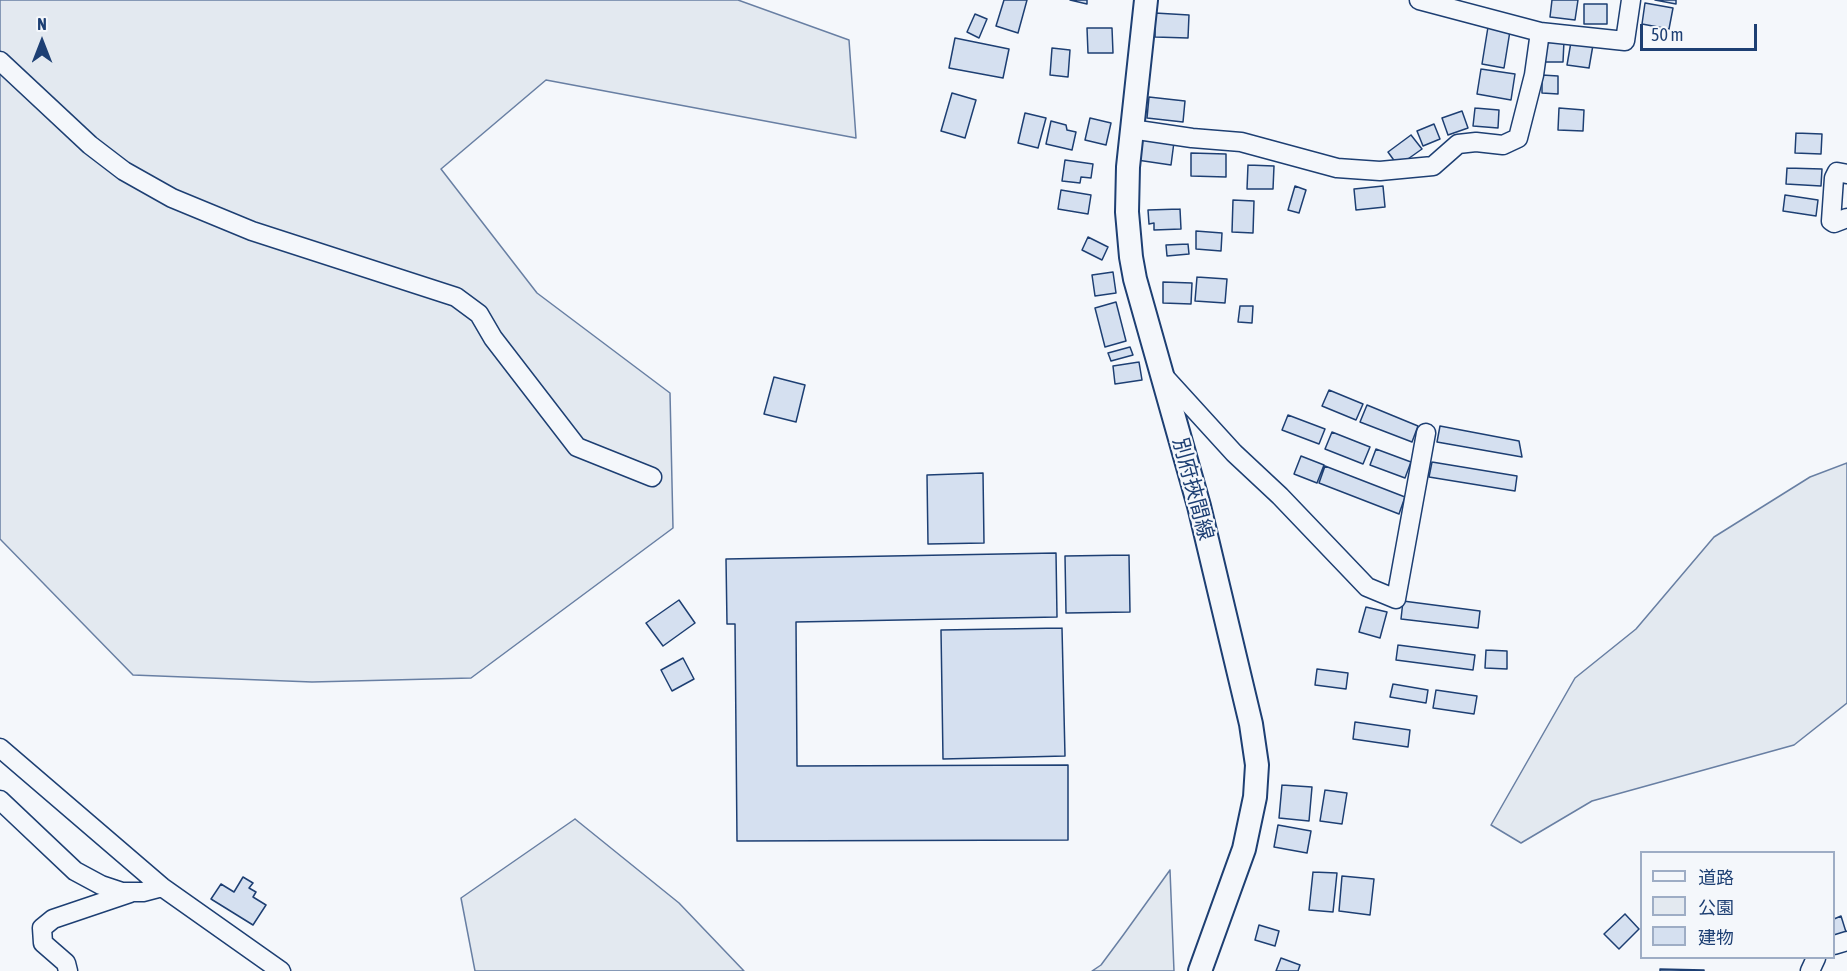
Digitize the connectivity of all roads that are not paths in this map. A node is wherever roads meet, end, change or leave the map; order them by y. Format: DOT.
graph roads {
  1 [pos="1146,0"];
  2 [pos="1419,0"];
  3 [pos="1631,0"];
  4 [pos="1540,32"];
  5 [pos="0,61"];
  6 [pos="1131,129"];
  7 [pos="1847,174"];
  8 [pos="1847,218"];
  9 [pos="1161,373"];
  10 [pos="1426,433"];
  11 [pos="652,477"];
  12 [pos="0,748"];
  13 [pos="0,800"];
  14 [pos="162,887"];
  15 [pos="132,892"];
  16 [pos="68,971"];
  17 [pos="281,971"];
  18 [pos="1200,971"];
  1 -- 6 [label="main road, 別府挾間線"];
  2 -- 4 [label="street"];
  3 -- 4 [label="street"];
  4 -- 6 [label="street"];
  5 -- 11 [label="street"];
  6 -- 9 [label="main road, 別府挾間線"];
  7 -- 8 [label="street"];
  9 -- 10 [label="street"];
  9 -- 18 [label="main road, 別府挾間線"];
  12 -- 14 [label="street"];
  13 -- 15 [label="street"];
  14 -- 15 [label="street"];
  14 -- 17 [label="street"];
  15 -- 16 [label="street"];
}
